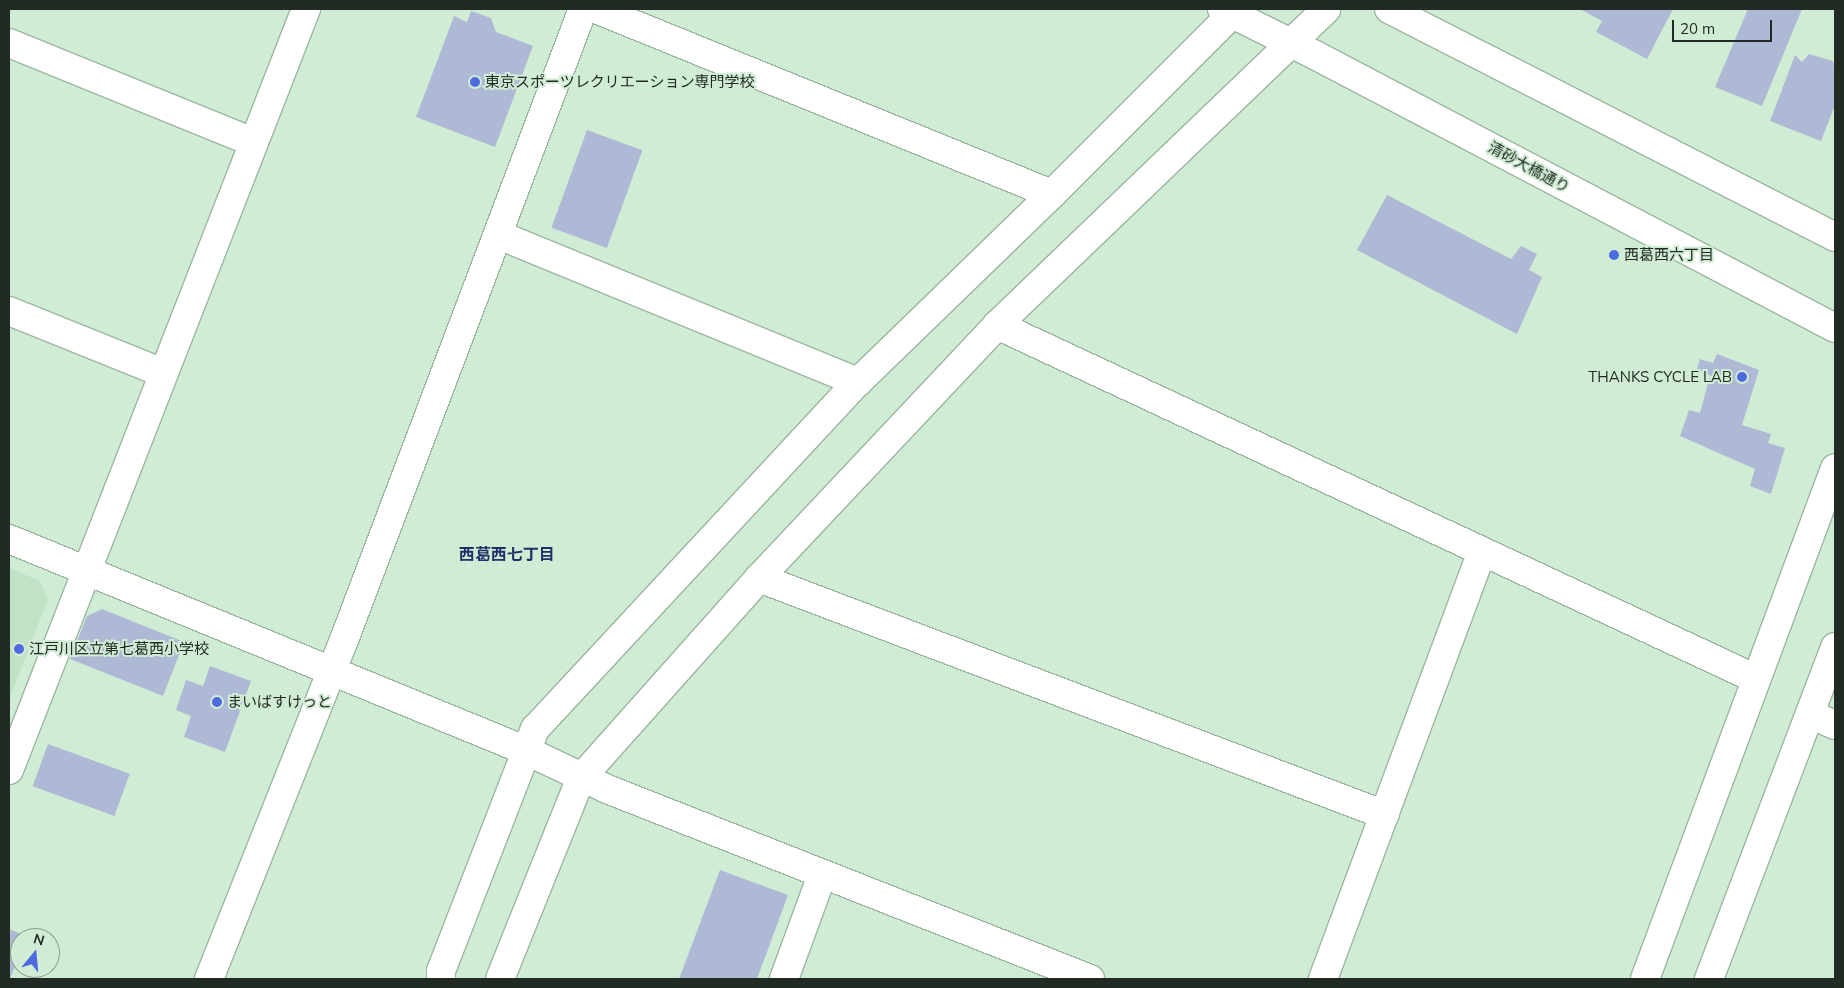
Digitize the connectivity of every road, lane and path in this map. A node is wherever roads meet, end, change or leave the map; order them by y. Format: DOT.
graph roads {
  1 [pos="306,9"];
  2 [pos="583,9"];
  3 [pos="596,9"];
  4 [pos="1326,9"];
  5 [pos="1389,9"];
  6 [pos="1230,10"];
  7 [pos="1290,42"];
  8 [pos="9,43"];
  9 [pos="253,142"];
  10 [pos="1052,194"];
  11 [pos="499,236"];
  12 [pos="1835,238"];
  13 [pos="9,311"];
  14 [pos="997,326"];
  15 [pos="1835,328"];
  16 [pos="163,373"];
  17 [pos="858,382"];
  18 [pos="1835,468"];
  19 [pos="9,539"];
  20 [pos="1482,552"];
  21 [pos="86,571"];
  22 [pos="759,578"];
  23 [pos="1835,647"];
  24 [pos="332,671"];
  25 [pos="1756,679"];
  26 [pos="1810,714"];
  27 [pos="1835,725"];
  28 [pos="527,752"];
  29 [pos="9,770"];
  30 [pos="581,778"];
  31 [pos="1385,815"];
  32 [pos="822,875"];
  33 [pos="210,979"];
  34 [pos="440,979"];
  35 [pos="500,979"];
  36 [pos="784,979"];
  37 [pos="1090,979"];
  38 [pos="1323,979"];
  39 [pos="1645,979"];
  40 [pos="1709,979"];
  1 -- 9 [label="street"];
  2 -- 11 [label="street"];
  3 -- 10 [label="street"];
  4 -- 7 [label="street"];
  5 -- 12 [label="street"];
  6 -- 7 [label="street, 清砂大橋通り"];
  6 -- 10 [label="street"];
  7 -- 14 [label="street"];
  7 -- 15 [label="street, 清砂大橋通り"];
  8 -- 9 [label="street"];
  9 -- 16 [label="street"];
  10 -- 17 [label="street"];
  11 -- 17 [label="street"];
  11 -- 24 [label="street"];
  13 -- 16 [label="street"];
  14 -- 20 [label="street"];
  14 -- 22 [label="street"];
  16 -- 21 [label="street"];
  17 -- 28 [label="street"];
  18 -- 25 [label="street"];
  19 -- 21 [label="street"];
  20 -- 25 [label="street"];
  20 -- 31 [label="street"];
  21 -- 24 [label="street"];
  21 -- 29 [label="street"];
  22 -- 30 [label="street"];
  22 -- 31 [label="street"];
  23 -- 26 [label="street"];
  24 -- 28 [label="street"];
  24 -- 33 [label="street"];
  25 -- 39 [label="street"];
  26 -- 27 [label="street"];
  26 -- 40 [label="street"];
  28 -- 30 [label="street"];
  28 -- 34 [label="street"];
  30 -- 32 [label="street"];
  30 -- 35 [label="street"];
  31 -- 38 [label="street"];
  32 -- 36 [label="street"];
  32 -- 37 [label="street"];
}
